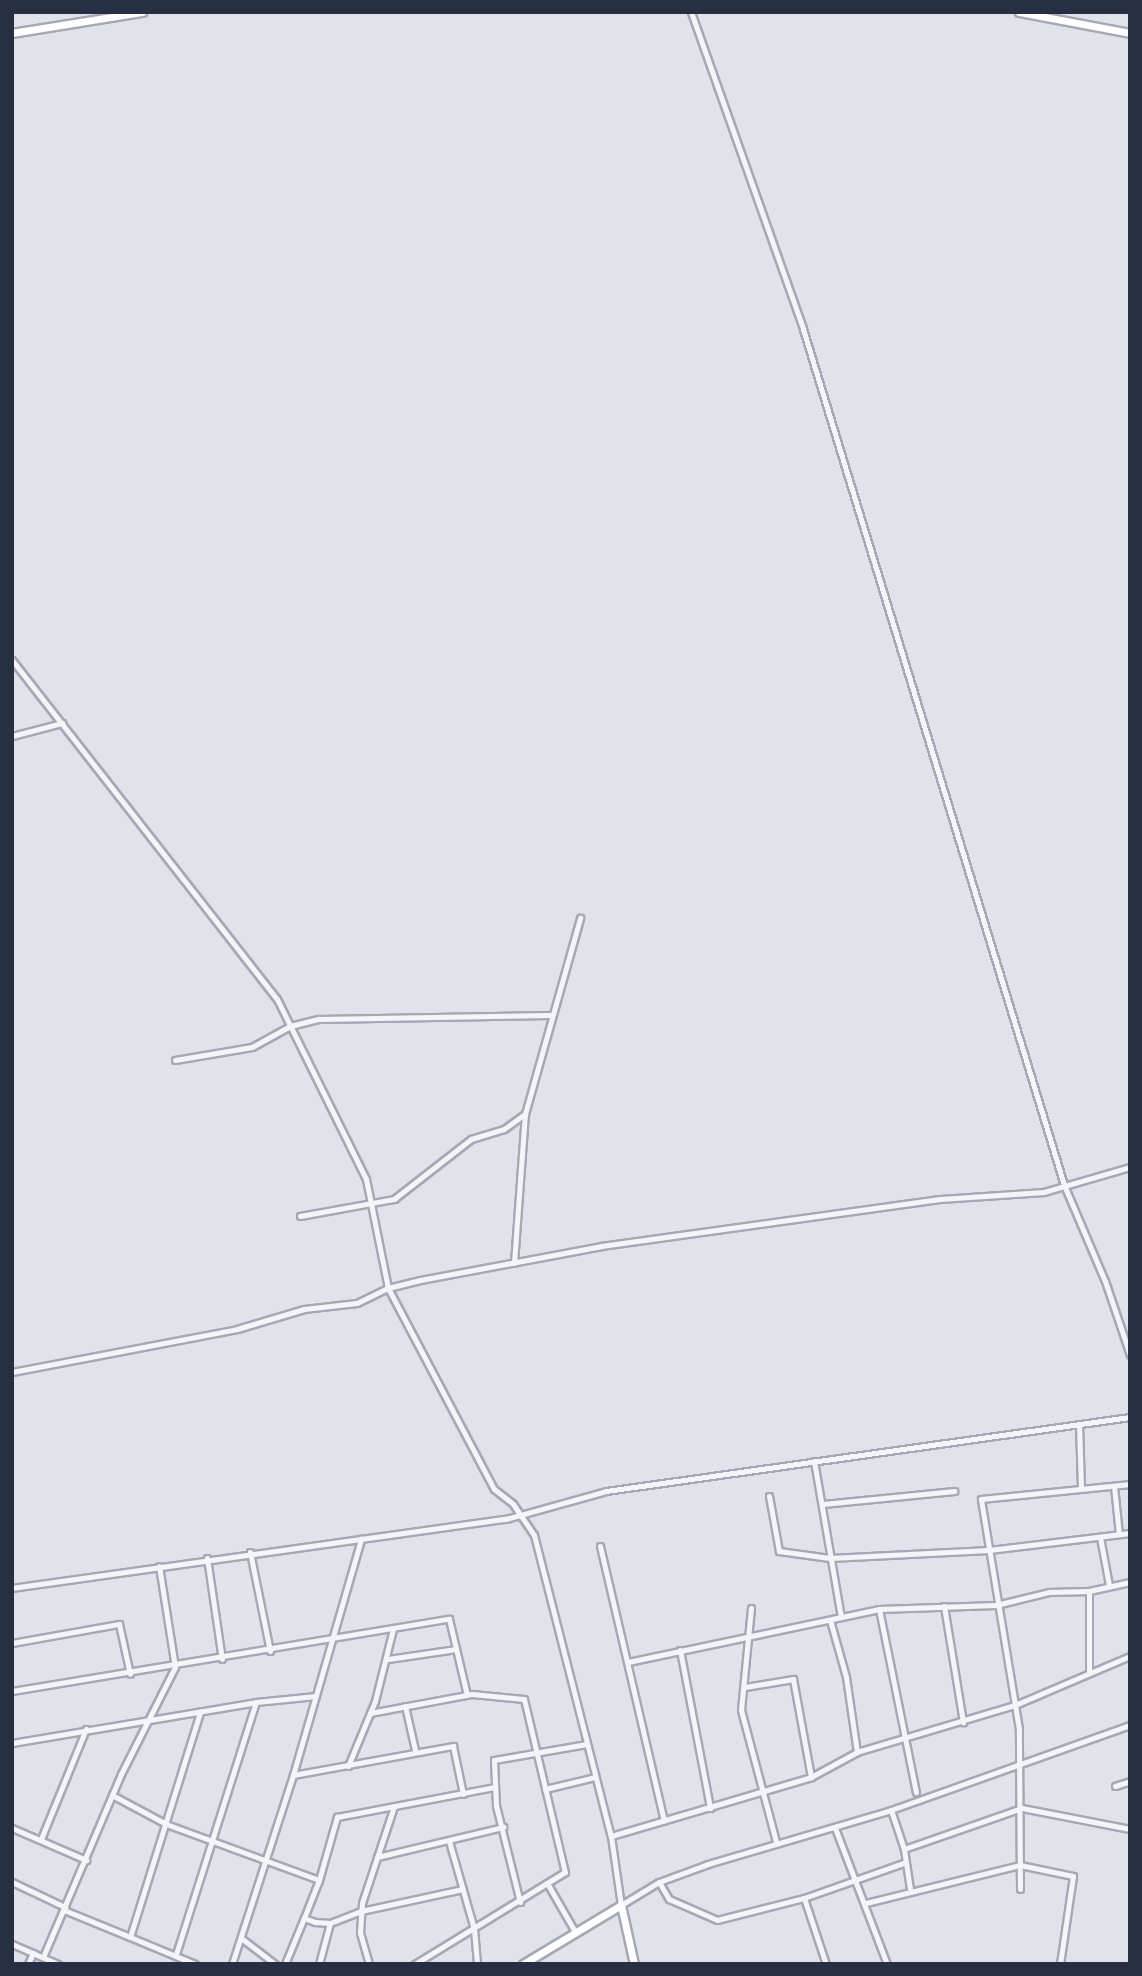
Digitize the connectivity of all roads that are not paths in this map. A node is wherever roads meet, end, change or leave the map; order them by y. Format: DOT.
graph roads {
  1 [pos="142,12"];
  2 [pos="691,12"];
  3 [pos="1019,12"];
  4 [pos="12,33"];
  5 [pos="1130,33"];
  6 [pos="12,660"];
  7 [pos="62,723"];
  8 [pos="12,736"];
  9 [pos="580,918"];
  10 [pos="550,1015"];
  11 [pos="290,1026"];
  12 [pos="175,1060"];
  13 [pos="525,1114"];
  14 [pos="1130,1167"];
  15 [pos="1064,1185"];
  16 [pos="371,1204"];
  17 [pos="300,1216"];
  18 [pos="514,1264"];
  19 [pos="388,1288"];
  20 [pos="1130,1355"];
  21 [pos="12,1372"];
  22 [pos="1130,1418"];
  23 [pos="1079,1424"];
  24 [pos="814,1461"];
  25 [pos="1130,1484"];
  26 [pos="1114,1486"];
  27 [pos="1081,1488"];
  28 [pos="954,1491"];
  29 [pos="769,1496"];
  30 [pos="822,1504"];
  31 [pos="518,1515"];
  32 [pos="1130,1533"];
  33 [pos="1119,1534"];
  34 [pos="1100,1537"];
  35 [pos="361,1539"];
  36 [pos="600,1546"];
  37 [pos="989,1550"];
  38 [pos="250,1552"];
  39 [pos="207,1558"];
  40 [pos="830,1558"];
  41 [pos="159,1566"];
  42 [pos="1130,1582"];
  43 [pos="1109,1585"];
  44 [pos="12,1588"];
  45 [pos="1089,1591"];
  46 [pos="996,1605"];
  47 [pos="944,1606"];
  48 [pos="751,1608"];
  49 [pos="879,1609"];
  50 [pos="841,1617"];
  51 [pos="830,1620"];
  52 [pos="393,1629"];
  53 [pos="749,1636"];
  54 [pos="331,1639"];
  55 [pos="12,1643"];
  56 [pos="456,1649"];
  57 [pos="680,1650"];
  58 [pos="270,1651"];
  59 [pos="1130,1656"];
  60 [pos="222,1659"];
  61 [pos="388,1659"];
  62 [pos="628,1662"];
  63 [pos="175,1667"];
  64 [pos="1089,1671"];
  65 [pos="130,1674"];
  66 [pos="746,1687"];
  67 [pos="12,1691"];
  68 [pos="467,1695"];
  69 [pos="316,1696"];
  70 [pos="256,1702"];
  71 [pos="1015,1705"];
  72 [pos="405,1706"];
  73 [pos="200,1712"];
  74 [pos="370,1713"];
  75 [pos="149,1720"];
  76 [pos="963,1722"];
  77 [pos="1130,1725"];
  78 [pos="86,1729"];
  79 [pos="907,1735"];
  80 [pos="12,1743"];
  81 [pos="587,1744"];
  82 [pos="415,1750"];
  83 [pos="537,1751"];
  84 [pos="857,1752"];
  85 [pos="1021,1764"];
  86 [pos="348,1766"];
  87 [pos="293,1775"];
  88 [pos="595,1777"];
  89 [pos="811,1777"];
  90 [pos="1130,1781"];
  91 [pos="1115,1786"];
  92 [pos="495,1787"];
  93 [pos="545,1789"];
  94 [pos="759,1791"];
  95 [pos="916,1792"];
  96 [pos="463,1794"];
  97 [pos="112,1795"];
  98 [pos="394,1806"];
  99 [pos="710,1808"];
  100 [pos="1022,1808"];
  101 [pos="891,1810"];
  102 [pos="664,1821"];
  103 [pos="166,1824"];
  104 [pos="503,1827"];
  105 [pos="12,1828"];
  106 [pos="835,1828"];
  107 [pos="1130,1829"];
  108 [pos="611,1836"];
  109 [pos="41,1839"];
  110 [pos="213,1839"];
  111 [pos="449,1841"];
  112 [pos="776,1842"];
  113 [pos="904,1849"];
  114 [pos="377,1857"];
  115 [pos="86,1860"];
  116 [pos="265,1862"];
  117 [pos="906,1862"];
  118 [pos="1020,1865"];
  119 [pos="857,1878"];
  120 [pos="319,1880"];
  121 [pos="12,1882"];
  122 [pos="659,1882"];
  123 [pos="547,1883"];
  124 [pos="463,1889"];
  125 [pos="910,1889"];
  126 [pos="1020,1889"];
  127 [pos="804,1898"];
  128 [pos="520,1902"];
  129 [pos="866,1903"];
  130 [pos="621,1905"];
  131 [pos="64,1908"];
  132 [pos="362,1911"];
  133 [pos="304,1918"];
  134 [pos="330,1923"];
  135 [pos="474,1929"];
  136 [pos="574,1930"];
  137 [pos="130,1937"];
  138 [pos="241,1938"];
  139 [pos="12,1944"];
  140 [pos="33,1953"];
  141 [pos="176,1954"];
  142 [pos="43,1957"];
  143 [pos="632,1963"];
  144 [pos="29,1964"];
  145 [pos="58,1964"];
  146 [pos="195,1964"];
  147 [pos="232,1964"];
  148 [pos="275,1964"];
  149 [pos="285,1964"];
  150 [pos="319,1964"];
  151 [pos="369,1964"];
  152 [pos="415,1964"];
  153 [pos="477,1964"];
  154 [pos="523,1964"];
  155 [pos="826,1964"];
  156 [pos="887,1964"];
  157 [pos="1060,1964"];
  1 -- 4 [label="street"];
  2 -- 15 [label="street"];
  3 -- 5 [label="street"];
  6 -- 7 [label="street"];
  7 -- 8 [label="street"];
  7 -- 11 [label="street"];
  9 -- 10 [label="street"];
  10 -- 11 [label="street"];
  10 -- 13 [label="street"];
  11 -- 12 [label="street"];
  11 -- 16 [label="street"];
  13 -- 16 [label="street"];
  13 -- 18 [label="street"];
  14 -- 15 [label="street"];
  15 -- 18 [label="street"];
  15 -- 20 [label="street"];
  16 -- 17 [label="street"];
  16 -- 19 [label="street"];
  18 -- 19 [label="street"];
  19 -- 21 [label="street"];
  19 -- 31 [label="street"];
  22 -- 23 [label="street"];
  23 -- 24 [label="street"];
  23 -- 27 [label="street"];
  24 -- 30 [label="street"];
  24 -- 31 [label="street"];
  25 -- 26 [label="street"];
  26 -- 27 [label="street"];
  26 -- 33 [label="street"];
  27 -- 37 [label="street"];
  28 -- 30 [label="street"];
  29 -- 40 [label="street"];
  30 -- 40 [label="street"];
  31 -- 35 [label="street"];
  31 -- 81 [label="street"];
  32 -- 33 [label="street"];
  33 -- 34 [label="street"];
  34 -- 37 [label="street"];
  34 -- 43 [label="street"];
  35 -- 38 [label="street"];
  35 -- 54 [label="street"];
  36 -- 62 [label="street"];
  37 -- 40 [label="street"];
  37 -- 46 [label="street"];
  38 -- 39 [label="street"];
  38 -- 58 [label="street"];
  39 -- 41 [label="street"];
  39 -- 60 [label="street"];
  40 -- 50 [label="street"];
  41 -- 44 [label="street"];
  41 -- 63 [label="street"];
  42 -- 43 [label="street"];
  43 -- 45 [label="street"];
  45 -- 46 [label="street"];
  45 -- 64 [label="street"];
  46 -- 47 [label="street"];
  46 -- 71 [label="street"];
  47 -- 49 [label="street"];
  47 -- 76 [label="street"];
  48 -- 53 [label="street"];
  49 -- 50 [label="street"];
  49 -- 79 [label="street"];
  50 -- 51 [label="street"];
  51 -- 53 [label="street"];
  51 -- 84 [label="street"];
  52 -- 54 [label="street"];
  52 -- 56 [label="street"];
  52 -- 61 [label="street"];
  53 -- 57 [label="street"];
  53 -- 66 [label="street"];
  54 -- 58 [label="street"];
  54 -- 69 [label="street"];
  55 -- 65 [label="street"];
  56 -- 61 [label="street"];
  56 -- 68 [label="street"];
  57 -- 62 [label="street"];
  57 -- 99 [label="street"];
  58 -- 60 [label="street"];
  59 -- 64 [label="street"];
  60 -- 63 [label="street"];
  61 -- 74 [label="street"];
  62 -- 102 [label="street"];
  63 -- 65 [label="street"];
  63 -- 75 [label="street"];
  64 -- 71 [label="street"];
  65 -- 67 [label="street"];
  66 -- 89 [label="street"];
  66 -- 94 [label="street"];
  68 -- 72 [label="street"];
  68 -- 83 [label="street"];
  69 -- 70 [label="street"];
  69 -- 87 [label="street"];
  70 -- 73 [label="street"];
  70 -- 110 [label="street"];
  71 -- 76 [label="street"];
  71 -- 85 [label="street"];
  72 -- 74 [label="street"];
  72 -- 82 [label="street"];
  73 -- 75 [label="street"];
  73 -- 103 [label="street"];
  74 -- 86 [label="street"];
  75 -- 78 [label="street"];
  75 -- 97 [label="street"];
  76 -- 79 [label="street"];
  77 -- 85 [label="street"];
  78 -- 80 [label="street"];
  78 -- 109 [label="street"];
  79 -- 84 [label="street"];
  79 -- 95 [label="street"];
  81 -- 83 [label="street"];
  81 -- 88 [label="street"];
  82 -- 86 [label="street"];
  82 -- 96 [label="street"];
  83 -- 92 [label="street"];
  83 -- 93 [label="street"];
  84 -- 89 [label="street"];
  85 -- 100 [label="street"];
  85 -- 101 [label="street"];
  86 -- 87 [label="street"];
  87 -- 116 [label="street"];
  88 -- 93 [label="street"];
  88 -- 108 [label="street"];
  89 -- 94 [label="street"];
  90 -- 91 [label="street"];
  92 -- 96 [label="street"];
  92 -- 104 [label="street"];
  93 -- 123 [label="street"];
  94 -- 99 [label="street"];
  94 -- 112 [label="street"];
  96 -- 98 [label="street"];
  97 -- 103 [label="street"];
  97 -- 115 [label="street"];
  98 -- 114 [label="street"];
  98 -- 120 [label="street"];
  99 -- 102 [label="street"];
  100 -- 107 [label="street"];
  100 -- 113 [label="street"];
  100 -- 118 [label="street"];
  101 -- 106 [label="street"];
  101 -- 113 [label="street"];
  102 -- 108 [label="street"];
  103 -- 110 [label="street"];
  103 -- 137 [label="street"];
  104 -- 111 [label="street"];
  104 -- 128 [label="street"];
  105 -- 109 [label="street"];
  106 -- 112 [label="street"];
  106 -- 119 [label="street"];
  108 -- 130 [label="street"];
  109 -- 115 [label="street"];
  110 -- 116 [label="street"];
  110 -- 141 [label="street"];
  111 -- 114 [label="street"];
  111 -- 124 [label="street"];
  112 -- 122 [label="street"];
  113 -- 117 [label="street"];
  114 -- 132 [label="street"];
  115 -- 131 [label="street"];
  116 -- 120 [label="street"];
  116 -- 138 [label="street"];
  117 -- 119 [label="street"];
  117 -- 125 [label="street"];
  118 -- 125 [label="street"];
  118 -- 126 [label="street"];
  118 -- 157 [label="street"];
  119 -- 127 [label="street"];
  119 -- 129 [label="street"];
  120 -- 133 [label="street"];
  121 -- 131 [label="street"];
  122 -- 127 [label="street"];
  122 -- 130 [label="street"];
  123 -- 128 [label="street"];
  123 -- 136 [label="street"];
  124 -- 132 [label="street"];
  124 -- 135 [label="street"];
  125 -- 129 [label="street"];
  127 -- 155 [label="street"];
  128 -- 135 [label="street"];
  129 -- 156 [label="street"];
  130 -- 136 [label="street"];
  130 -- 143 [label="street"];
  131 -- 137 [label="street"];
  131 -- 142 [label="street"];
  132 -- 134 [label="street"];
  132 -- 151 [label="street"];
  133 -- 134 [label="street"];
  133 -- 149 [label="street"];
  134 -- 150 [label="street"];
  135 -- 152 [label="street"];
  135 -- 153 [label="street"];
  136 -- 154 [label="street"];
  137 -- 141 [label="street"];
  138 -- 147 [label="street"];
  138 -- 148 [label="street"];
  139 -- 140 [label="street"];
  140 -- 142 [label="street"];
  140 -- 144 [label="street"];
  141 -- 146 [label="street"];
  142 -- 145 [label="street"];
}
